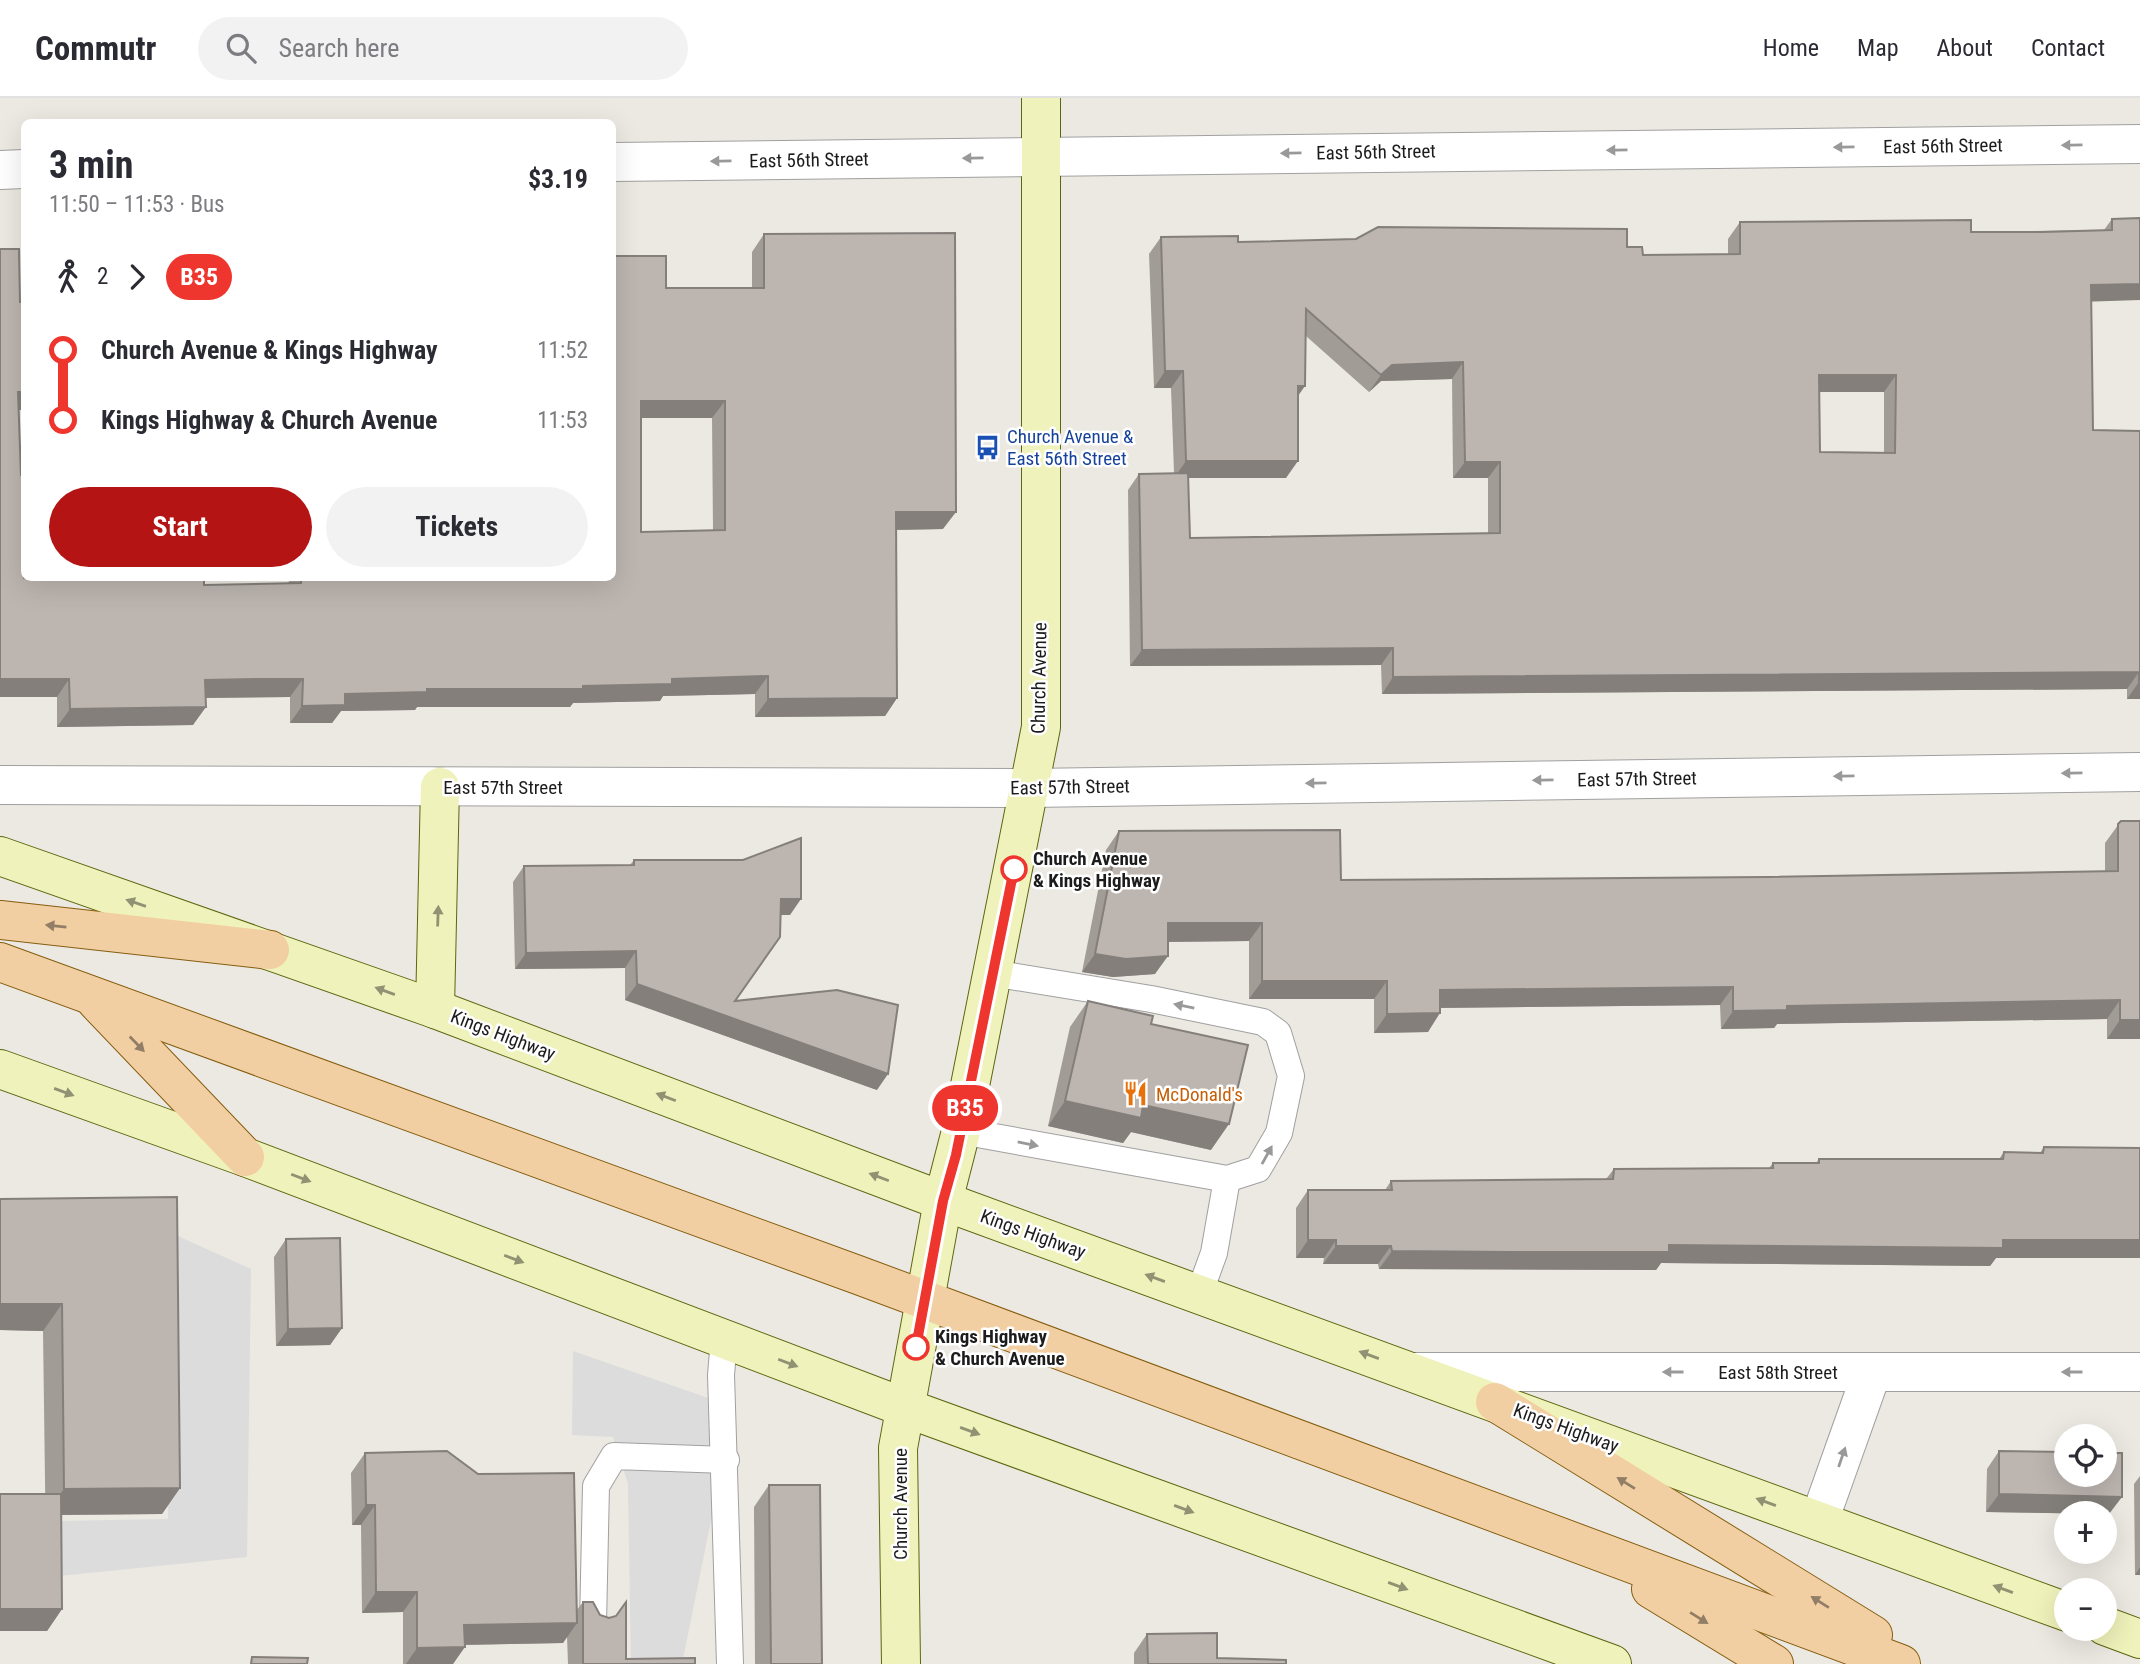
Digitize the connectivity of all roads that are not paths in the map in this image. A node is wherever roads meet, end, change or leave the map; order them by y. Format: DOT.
graph roads {
  1 [pos="1041,98"];
  2 [pos="2140,144"];
  3 [pos="1042,157"];
  4 [pos="616,162"];
  5 [pos="21,169"];
  6 [pos="0,170"];
  7 [pos="2140,772"];
  8 [pos="0,785"];
  9 [pos="440,787"];
  10 [pos="1029,788"];
  11 [pos="0,856"];
  12 [pos="0,920"];
  13 [pos="270,950"];
  14 [pos="0,962"];
  15 [pos="992,974"];
  16 [pos="89,994"];
  17 [pos="436,1009"];
  18 [pos="0,1069"];
  19 [pos="961,1131"];
  20 [pos="245,1157"];
  21 [pos="1227,1179"];
  22 [pos="943,1201"];
  23 [pos="1199,1294"];
  24 [pos="924,1300"];
  25 [pos="724,1339"];
  26 [pos="1416,1372"];
  27 [pos="1872,1372"];
  28 [pos="2140,1372"];
  29 [pos="1495,1402"];
  30 [pos="906,1408"];
  31 [pos="726,1460"];
  32 [pos="1819,1521"];
  33 [pos="1578,1544"];
  34 [pos="2054,1607"];
  35 [pos="593,1623"];
  36 [pos="2117,1630"];
  37 [pos="2140,1639"];
  38 [pos="730,1664"];
  39 [pos="901,1664"];
  40 [pos="1612,1664"];
  41 [pos="1774,1664"];
  42 [pos="1902,1664"];
  43 [pos="1920,1664"];
  1 -- 3 [label="street, Church Avenue"];
  2 -- 3 [label="street, East 56th Street, one-way"];
  3 -- 4 [label="street, East 56th Street, one-way"];
  3 -- 10 [label="street, Church Avenue"];
  5 -- 6 [label="street"];
  7 -- 10 [label="street, East 57th Street, one-way"];
  8 -- 9 [label="street, East 57th Street"];
  9 -- 10 [label="street, East 57th Street"];
  17 -- 9 [label="street, one-way"];
  10 -- 15 [label="street, Church Avenue"];
  13 -- 11 [label="street, Kings Highway, one-way"];
  13 -- 12 [label="main road, one-way"];
  17 -- 13 [label="street, Kings Highway, one-way"];
  14 -- 16 [label="main road"];
  15 -- 19 [label="street, Church Avenue"];
  21 -- 15 [label="lane, one-way"];
  16 -- 20 [label="main road, one-way"];
  16 -- 24 [label="main road"];
  22 -- 17 [label="street, Kings Highway, one-way"];
  18 -- 20 [label="street, one-way"];
  19 -- 21 [label="lane, one-way"];
  19 -- 22 [label="street, Church Avenue"];
  20 -- 25 [label="street, one-way"];
  21 -- 23 [label="lane"];
  23 -- 22 [label="street, Kings Highway, one-way"];
  22 -- 24 [label="street, Church Avenue"];
  26 -- 23 [label="street, Kings Highway, one-way"];
  24 -- 30 [label="street, Church Avenue"];
  24 -- 33 [label="main road"];
  25 -- 30 [label="street, one-way"];
  25 -- 31 [label="lane"];
  27 -- 26 [label="street, East 58th Street, one-way"];
  26 -- 29 [label="street, Kings Highway"];
  28 -- 27 [label="street, East 58th Street, one-way"];
  32 -- 27 [label="street, one-way"];
  32 -- 29 [label="street, Kings Highway, one-way"];
  43 -- 29 [label="main road, one-way"];
  30 -- 39 [label="street, Church Avenue"];
  30 -- 40 [label="street, one-way"];
  31 -- 35 [label="lane"];
  31 -- 38 [label="lane"];
  34 -- 32 [label="street, Kings Highway, one-way"];
  33 -- 41 [label="main road, one-way"];
  33 -- 42 [label="main road"];
  36 -- 37 [label="street"];
}
